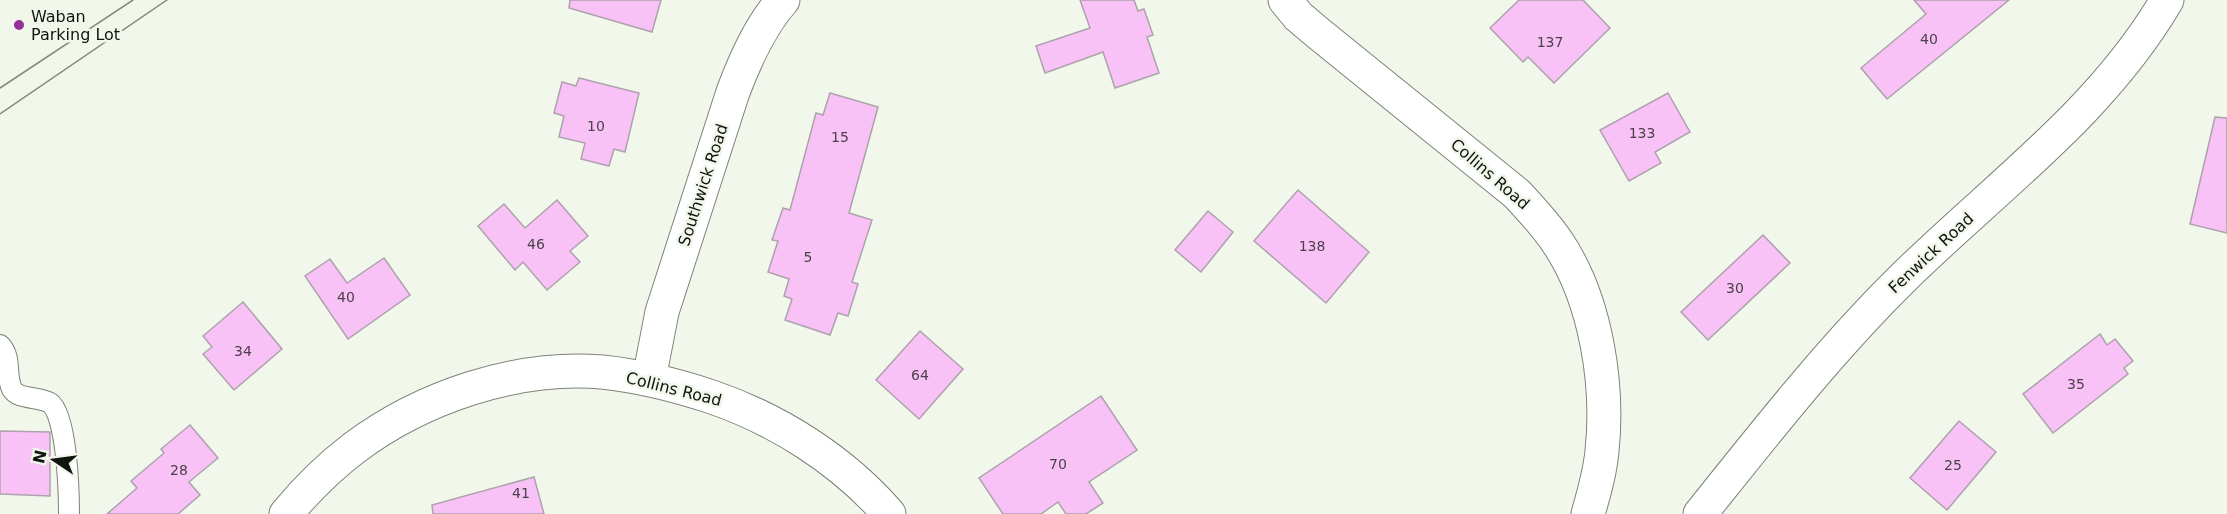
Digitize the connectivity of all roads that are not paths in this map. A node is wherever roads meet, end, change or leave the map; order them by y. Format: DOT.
graph roads {
  1 [pos="783,0"];
  2 [pos="1285,0"];
  3 [pos="2167,0"];
  4 [pos="0,345"];
  5 [pos="649,379"];
  6 [pos="69,514"];
  7 [pos="286,514"];
  8 [pos="889,514"];
  9 [pos="1588,514"];
  10 [pos="1700,514"];
  1 -- 5 [label="street, Southwick Road"];
  2 -- 9 [label="street, Collins Road"];
  3 -- 10 [label="street, Fenwick Road"];
  4 -- 6 [label="lane"];
  5 -- 7 [label="street, Collins Road"];
  5 -- 8 [label="street, Collins Road"];
}
